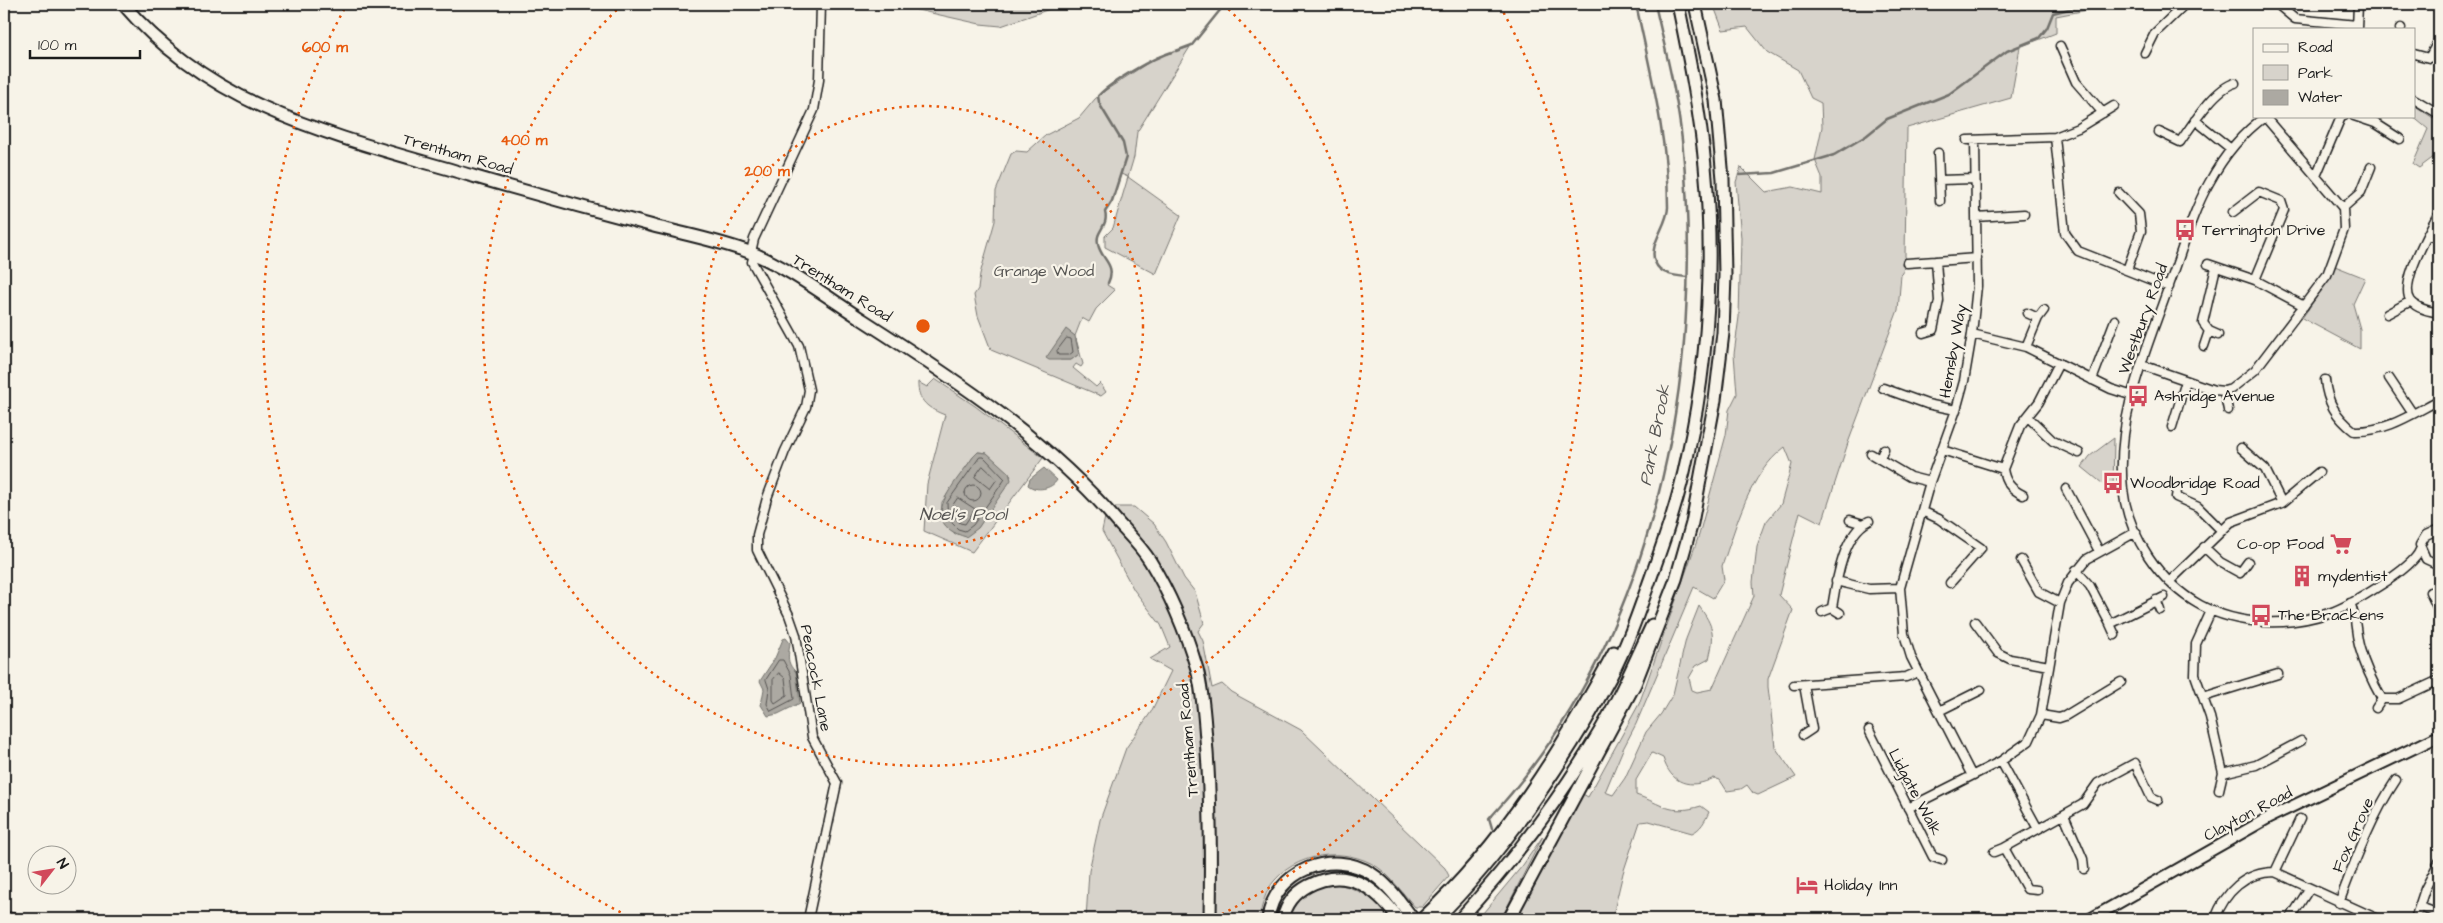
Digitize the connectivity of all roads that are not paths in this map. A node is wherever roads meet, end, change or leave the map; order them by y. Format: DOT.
graph roads {
  1 [pos="123,4"];
  2 [pos="821,4"];
  3 [pos="1678,4"];
  4 [pos="1695,4"];
  5 [pos="2185,4"];
  6 [pos="2277,4"];
  7 [pos="2358,4"];
  8 [pos="2294,19"];
  9 [pos="2357,27"];
  10 [pos="2295,28"];
  11 [pos="2439,40"];
  12 [pos="2060,46"];
  13 [pos="2145,53"];
  14 [pos="2416,55"];
  15 [pos="2235,83"];
  16 [pos="2416,100"];
  17 [pos="2114,106"];
  18 [pos="2103,113"];
  19 [pos="2439,114"];
  20 [pos="2264,118"];
  21 [pos="2268,118"];
  22 [pos="2341,118"];
  23 [pos="2360,118"];
  24 [pos="2195,120"];
  25 [pos="2159,132"];
  26 [pos="2055,137"];
  27 [pos="2400,139"];
  28 [pos="2231,149"];
  29 [pos="1938,153"];
  30 [pos="2371,167"];
  31 [pos="2316,176"];
  32 [pos="1974,179"];
  33 [pos="1940,180"];
  34 [pos="2119,193"];
  35 [pos="1940,202"];
  36 [pos="2343,208"];
  37 [pos="2233,212"];
  38 [pos="2439,212"];
  39 [pos="2024,214"];
  40 [pos="1976,217"];
  41 [pos="2429,235"];
  42 [pos="2439,240"];
  43 [pos="752,253"];
  44 [pos="1977,258"];
  45 [pos="1936,261"];
  46 [pos="1907,263"];
  47 [pos="2208,264"];
  48 [pos="2216,267"];
  49 [pos="2127,270"];
  50 [pos="2254,280"];
  51 [pos="2169,287"];
  52 [pos="2411,301"];
  53 [pos="2304,306"];
  54 [pos="2044,310"];
  55 [pos="2027,313"];
  56 [pos="2387,314"];
  57 [pos="2439,314"];
  58 [pos="2038,318"];
  59 [pos="2115,326"];
  60 [pos="2209,332"];
  61 [pos="1923,333"];
  62 [pos="1972,334"];
  63 [pos="2218,335"];
  64 [pos="2204,346"];
  65 [pos="2026,347"];
  66 [pos="2059,363"];
  67 [pos="2142,365"];
  68 [pos="2389,378"];
  69 [pos="2092,380"];
  70 [pos="2325,380"];
  71 [pos="2186,381"];
  72 [pos="1883,388"];
  73 [pos="2224,392"];
  74 [pos="2130,395"];
  75 [pos="2439,400"];
  76 [pos="1956,410"];
  77 [pos="2228,410"];
  78 [pos="2413,414"];
  79 [pos="2028,417"];
  80 [pos="2172,427"];
  81 [pos="2241,448"];
  82 [pos="1884,449"];
  83 [pos="1942,450"];
  84 [pos="2079,453"];
  85 [pos="1871,454"];
  86 [pos="1880,459"];
  87 [pos="1703,462"];
  88 [pos="2003,469"];
  89 [pos="2318,472"];
  90 [pos="1930,482"];
  91 [pos="2066,489"];
  92 [pos="2023,495"];
  93 [pos="2073,499"];
  94 [pos="2065,503"];
  95 [pos="2282,503"];
  96 [pos="2173,507"];
  97 [pos="1922,511"];
  98 [pos="1850,520"];
  99 [pos="2439,529"];
  100 [pos="2221,530"];
  101 [pos="2136,532"];
  102 [pos="2204,547"];
  103 [pos="2420,550"];
  104 [pos="2099,551"];
  105 [pos="2021,560"];
  106 [pos="2248,562"];
  107 [pos="2429,562"];
  108 [pos="2439,565"];
  109 [pos="2407,566"];
  110 [pos="2076,570"];
  111 [pos="1836,582"];
  112 [pos="2169,582"];
  113 [pos="1950,583"];
  114 [pos="1900,588"];
  115 [pos="2430,592"];
  116 [pos="2164,596"];
  117 [pos="1644,599"];
  118 [pos="2156,600"];
  119 [pos="2060,603"];
  120 [pos="2350,603"];
  121 [pos="1832,608"];
  122 [pos="2160,610"];
  123 [pos="2211,611"];
  124 [pos="1822,612"];
  125 [pos="1840,613"];
  126 [pos="2439,617"];
  127 [pos="1975,622"];
  128 [pos="2110,624"];
  129 [pos="2115,635"];
  130 [pos="2049,666"];
  131 [pos="1918,672"];
  132 [pos="2278,674"];
  133 [pos="2439,680"];
  134 [pos="2121,682"];
  135 [pos="1794,685"];
  136 [pos="1804,685"];
  137 [pos="1981,690"];
  138 [pos="2203,697"];
  139 [pos="2382,699"];
  140 [pos="2376,708"];
  141 [pos="1939,711"];
  142 [pos="2041,715"];
  143 [pos="1869,730"];
  144 [pos="1803,734"];
  145 [pos="2439,737"];
  146 [pos="2301,741"];
  147 [pos="2001,761"];
  148 [pos="2223,773"];
  149 [pos="1971,774"];
  150 [pos="2396,780"];
  151 [pos="2220,790"];
  152 [pos="2142,800"];
  153 [pos="1908,808"];
  154 [pos="2064,815"];
  155 [pos="2300,819"];
  156 [pos="2038,829"];
  157 [pos="2004,848"];
  158 [pos="1994,852"];
  159 [pos="2092,857"];
  160 [pos="2083,859"];
  161 [pos="1942,860"];
  162 [pos="2439,862"];
  163 [pos="2084,869"];
  164 [pos="2275,872"];
  165 [pos="2309,889"];
  166 [pos="2037,890"];
  167 [pos="2339,903"];
  168 [pos="2420,907"];
  169 [pos="2439,914"];
  170 [pos="4,916"];
  171 [pos="18,919"];
  172 [pos="808,919"];
  173 [pos="1210,919"];
  174 [pos="1268,919"];
  175 [pos="1283,919"];
  176 [pos="1399,919"];
  177 [pos="1416,919"];
  178 [pos="1436,919"];
  179 [pos="1460,919"];
  180 [pos="1509,919"];
  181 [pos="2090,919"];
  182 [pos="2215,919"];
  183 [pos="2290,919"];
  184 [pos="2378,919"];
  185 [pos="2415,919"];
  1 -- 43 [label="highway, Trentham Road"];
  2 -- 43 [label="street"];
  3 -- 117 [label="highway"];
  4 -- 87 [label="highway"];
  5 -- 13 [label="street"];
  6 -- 8 [label="street"];
  7 -- 9 [label="street"];
  8 -- 9 [label="street"];
  8 -- 10 [label="street"];
  11 -- 14 [label="street"];
  12 -- 18 [label="street"];
  15 -- 24 [label="street"];
  16 -- 19 [label="street"];
  17 -- 18 [label="street"];
  18 -- 26 [label="street"];
  20 -- 28 [label="street, Westbury Road"];
  21 -- 31 [label="street"];
  22 -- 31 [label="street"];
  23 -- 27 [label="street"];
  24 -- 25 [label="street"];
  24 -- 28 [label="street"];
  26 -- 32 [label="street, Hemsby Way"];
  26 -- 49 [label="street"];
  28 -- 51 [label="street, Westbury Road"];
  29 -- 33 [label="street"];
  30 -- 36 [label="street"];
  31 -- 36 [label="street"];
  32 -- 33 [label="street"];
  32 -- 40 [label="street, Hemsby Way"];
  33 -- 35 [label="street"];
  34 -- 49 [label="street"];
  36 -- 53 [label="street"];
  37 -- 50 [label="street"];
  38 -- 41 [label="street"];
  39 -- 40 [label="street"];
  40 -- 44 [label="street, Hemsby Way"];
  41 -- 42 [label="street"];
  41 -- 52 [label="street"];
  43 -- 172 [label="street, Peacock Lane"];
  43 -- 173 [label="highway, Trentham Road"];
  44 -- 45 [label="street"];
  44 -- 62 [label="street, Hemsby Way"];
  45 -- 46 [label="street"];
  45 -- 61 [label="street"];
  47 -- 48 [label="street"];
  48 -- 50 [label="street"];
  48 -- 60 [label="street"];
  49 -- 51 [label="street"];
  50 -- 53 [label="street"];
  51 -- 67 [label="street, Westbury Road"];
  52 -- 56 [label="street"];
  52 -- 57 [label="street"];
  53 -- 73 [label="street"];
  54 -- 58 [label="street"];
  55 -- 58 [label="street"];
  58 -- 65 [label="street"];
  59 -- 69 [label="street"];
  60 -- 63 [label="street"];
  60 -- 64 [label="street"];
  62 -- 65 [label="street"];
  62 -- 76 [label="street, Hemsby Way"];
  65 -- 66 [label="street"];
  66 -- 69 [label="street"];
  66 -- 79 [label="street"];
  67 -- 71 [label="street"];
  67 -- 74 [label="street, Westbury Road"];
  68 -- 78 [label="street"];
  69 -- 74 [label="street"];
  70 -- 78 [label="street"];
  71 -- 73 [label="street"];
  71 -- 80 [label="street"];
  72 -- 76 [label="street"];
  73 -- 77 [label="street"];
  74 -- 101 [label="street, Westbury Road"];
  75 -- 78 [label="street"];
  76 -- 83 [label="street, Hemsby Way"];
  79 -- 84 [label="street"];
  79 -- 88 [label="street"];
  81 -- 95 [label="street"];
  82 -- 86 [label="street"];
  83 -- 88 [label="street"];
  83 -- 90 [label="street, Hemsby Way"];
  85 -- 86 [label="street"];
  86 -- 90 [label="street"];
  87 -- 179 [label="highway"];
  87 -- 180 [label="highway"];
  88 -- 92 [label="street"];
  89 -- 95 [label="street"];
  90 -- 97 [label="street, Hemsby Way"];
  91 -- 93 [label="street"];
  93 -- 94 [label="street"];
  93 -- 104 [label="street"];
  95 -- 100 [label="street"];
  96 -- 100 [label="street"];
  97 -- 113 [label="street"];
  97 -- 114 [label="street, Hemsby Way"];
  98 -- 111 [label="street"];
  99 -- 103 [label="street, Westbury Road"];
  100 -- 102 [label="street"];
  101 -- 104 [label="street"];
  101 -- 112 [label="street, Westbury Road"];
  102 -- 106 [label="street"];
  102 -- 112 [label="street"];
  103 -- 107 [label="street"];
  103 -- 109 [label="street, Westbury Road"];
  104 -- 110 [label="street"];
  105 -- 119 [label="street"];
  107 -- 108 [label="street"];
  107 -- 109 [label="street, Westbury Road"];
  109 -- 120 [label="street, Westbury Road"];
  110 -- 119 [label="street"];
  110 -- 128 [label="street"];
  111 -- 114 [label="street"];
  111 -- 121 [label="street"];
  112 -- 123 [label="street, Westbury Road"];
  114 -- 131 [label="street"];
  115 -- 126 [label="street"];
  116 -- 118 [label="street"];
  117 -- 177 [label="highway"];
  117 -- 178 [label="highway"];
  118 -- 122 [label="street"];
  118 -- 128 [label="street"];
  119 -- 130 [label="street"];
  120 -- 123 [label="street, Westbury Road"];
  120 -- 139 [label="street"];
  121 -- 124 [label="street"];
  121 -- 125 [label="street"];
  123 -- 138 [label="street"];
  127 -- 130 [label="street"];
  128 -- 129 [label="street"];
  130 -- 142 [label="street"];
  131 -- 136 [label="street"];
  131 -- 141 [label="street"];
  132 -- 138 [label="street"];
  133 -- 139 [label="street"];
  134 -- 142 [label="street"];
  135 -- 136 [label="street"];
  136 -- 144 [label="street"];
  137 -- 141 [label="street"];
  138 -- 148 [label="street"];
  139 -- 140 [label="street"];
  141 -- 149 [label="street"];
  142 -- 147 [label="street"];
  143 -- 153 [label="street, Lidgate Walk"];
  145 -- 181 [label="main road, Clayton Road"];
  146 -- 148 [label="street"];
  147 -- 149 [label="street"];
  147 -- 156 [label="street"];
  148 -- 151 [label="street"];
  149 -- 153 [label="street"];
  150 -- 167 [label="street, Fox Grove"];
  152 -- 154 [label="street"];
  153 -- 161 [label="street, Lidgate Walk"];
  154 -- 156 [label="street"];
  154 -- 160 [label="street"];
  155 -- 164 [label="street"];
  156 -- 157 [label="street"];
  157 -- 158 [label="street"];
  157 -- 166 [label="street"];
  159 -- 160 [label="street"];
  160 -- 163 [label="street"];
  162 -- 168 [label="street"];
  164 -- 165 [label="street"];
  164 -- 182 [label="street"];
  165 -- 167 [label="street"];
  165 -- 183 [label="street"];
  167 -- 184 [label="street"];
  168 -- 169 [label="street"];
  168 -- 185 [label="street"];
  170 -- 171 [label="street"];
  174 -- 177 [label="highway"];
  175 -- 176 [label="highway"];
}
